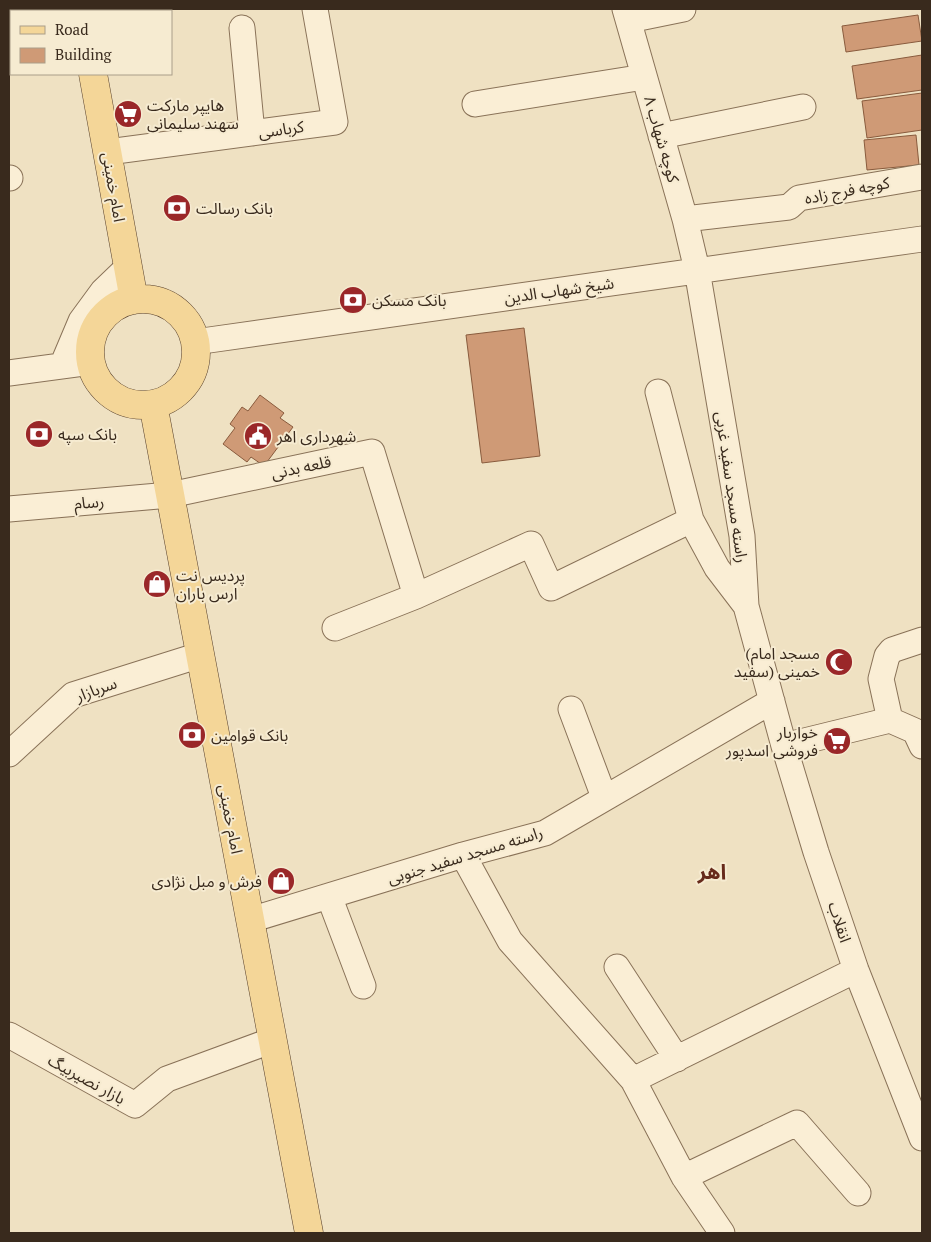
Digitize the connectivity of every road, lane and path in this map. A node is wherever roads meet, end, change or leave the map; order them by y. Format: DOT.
graph roads {
  1 [pos="315,9"];
  2 [pos="683,9"];
  3 [pos="627,15"];
  4 [pos="242,28"];
  5 [pos="94,75"];
  6 [pos="644,77"];
  7 [pos="475,104"];
  8 [pos="803,107"];
  9 [pos="252,133"];
  10 [pos="661,136"];
  11 [pos="108,152"];
  12 [pos="922,177"];
  13 [pos="685,219"];
  14 [pos="922,238"];
  15 [pos="128,267"];
  16 [pos="697,270"];
  17 [pos="134,300"];
  18 [pos="195,342"];
  19 [pos="91,362"];
  20 [pos="62,366"];
  21 [pos="9,374"];
  22 [pos="658,392"];
  23 [pos="153,404"];
  24 [pos="170,495"];
  25 [pos="9,509"];
  26 [pos="691,520"];
  27 [pos="416,596"];
  28 [pos="746,606"];
  29 [pos="335,628"];
  30 [pos="922,640"];
  31 [pos="200,655"];
  32 [pos="772,702"];
  33 [pos="572,709"];
  34 [pos="890,720"];
  35 [pos="784,746"];
  36 [pos="922,746"];
  37 [pos="9,754"];
  38 [pos="604,797"];
  39 [pos="463,855"];
  40 [pos="328,896"];
  41 [pos="250,920"];
  42 [pos="617,967"];
  43 [pos="856,970"];
  44 [pos="363,986"];
  45 [pos="9,1035"];
  46 [pos="273,1040"];
  47 [pos="677,1058"];
  48 [pos="633,1080"];
  49 [pos="922,1138"];
  50 [pos="684,1177"];
  51 [pos="858,1193"];
  52 [pos="310,1233"];
  53 [pos="722,1233"];
  1 -- 9 [label="street, کرباسی"];
  2 -- 3 [label="street"];
  3 -- 6 [label="street, کوچه شهاب ۸"];
  4 -- 9 [label="street"];
  5 -- 11 [label="main road, امام خمینی"];
  6 -- 7 [label="street"];
  6 -- 10 [label="street, کوچه شهاب ۸"];
  8 -- 10 [label="street"];
  9 -- 11 [label="street, کرباسی"];
  10 -- 13 [label="street, کوچه شهاب ۸"];
  11 -- 15 [label="main road, امام خمینی"];
  12 -- 13 [label="street, کوچه فرج زاده"];
  13 -- 16 [label="street, کوچه شهاب ۸"];
  14 -- 16 [label="street, شیخ شهاب الدین"];
  15 -- 17 [label="main road, امام خمینی"];
  15 -- 20 [label="street"];
  16 -- 18 [label="street, شیخ شهاب الدین"];
  16 -- 28 [label="street, راسته مسجد سفید غربی"];
  17 -- 18 [label="main road"];
  17 -- 19 [label="main road"];
  18 -- 23 [label="main road"];
  19 -- 20 [label="street"];
  19 -- 23 [label="main road"];
  20 -- 21 [label="street"];
  22 -- 26 [label="street"];
  23 -- 24 [label="main road, امام خمینی"];
  24 -- 25 [label="street, رسام"];
  24 -- 27 [label="street, قلعه بدنی"];
  24 -- 31 [label="main road, امام خمینی"];
  26 -- 27 [label="street"];
  26 -- 28 [label="street"];
  27 -- 29 [label="street"];
  28 -- 32 [label="street, راسته مسجد سفید غربی"];
  30 -- 34 [label="street"];
  31 -- 37 [label="street, سربازار"];
  31 -- 41 [label="main road, امام خمینی"];
  32 -- 35 [label="street, انقلاب"];
  32 -- 38 [label="street, راسته مسجد سفید جنوبی"];
  33 -- 38 [label="street"];
  34 -- 35 [label="street"];
  34 -- 36 [label="street"];
  35 -- 43 [label="street, انقلاب"];
  38 -- 39 [label="street, راسته مسجد سفید جنوبی"];
  39 -- 40 [label="street, راسته مسجد سفید جنوبی"];
  39 -- 48 [label="street"];
  40 -- 41 [label="street, راسته مسجد سفید جنوبی"];
  40 -- 44 [label="street"];
  41 -- 46 [label="main road, امام خمینی"];
  42 -- 47 [label="street"];
  43 -- 47 [label="street"];
  43 -- 49 [label="street, انقلاب"];
  45 -- 46 [label="street, بازار نصیربیگ"];
  46 -- 52 [label="main road, امام خمینی"];
  47 -- 48 [label="street"];
  48 -- 50 [label="street"];
  50 -- 51 [label="street"];
  50 -- 53 [label="street"];
}
